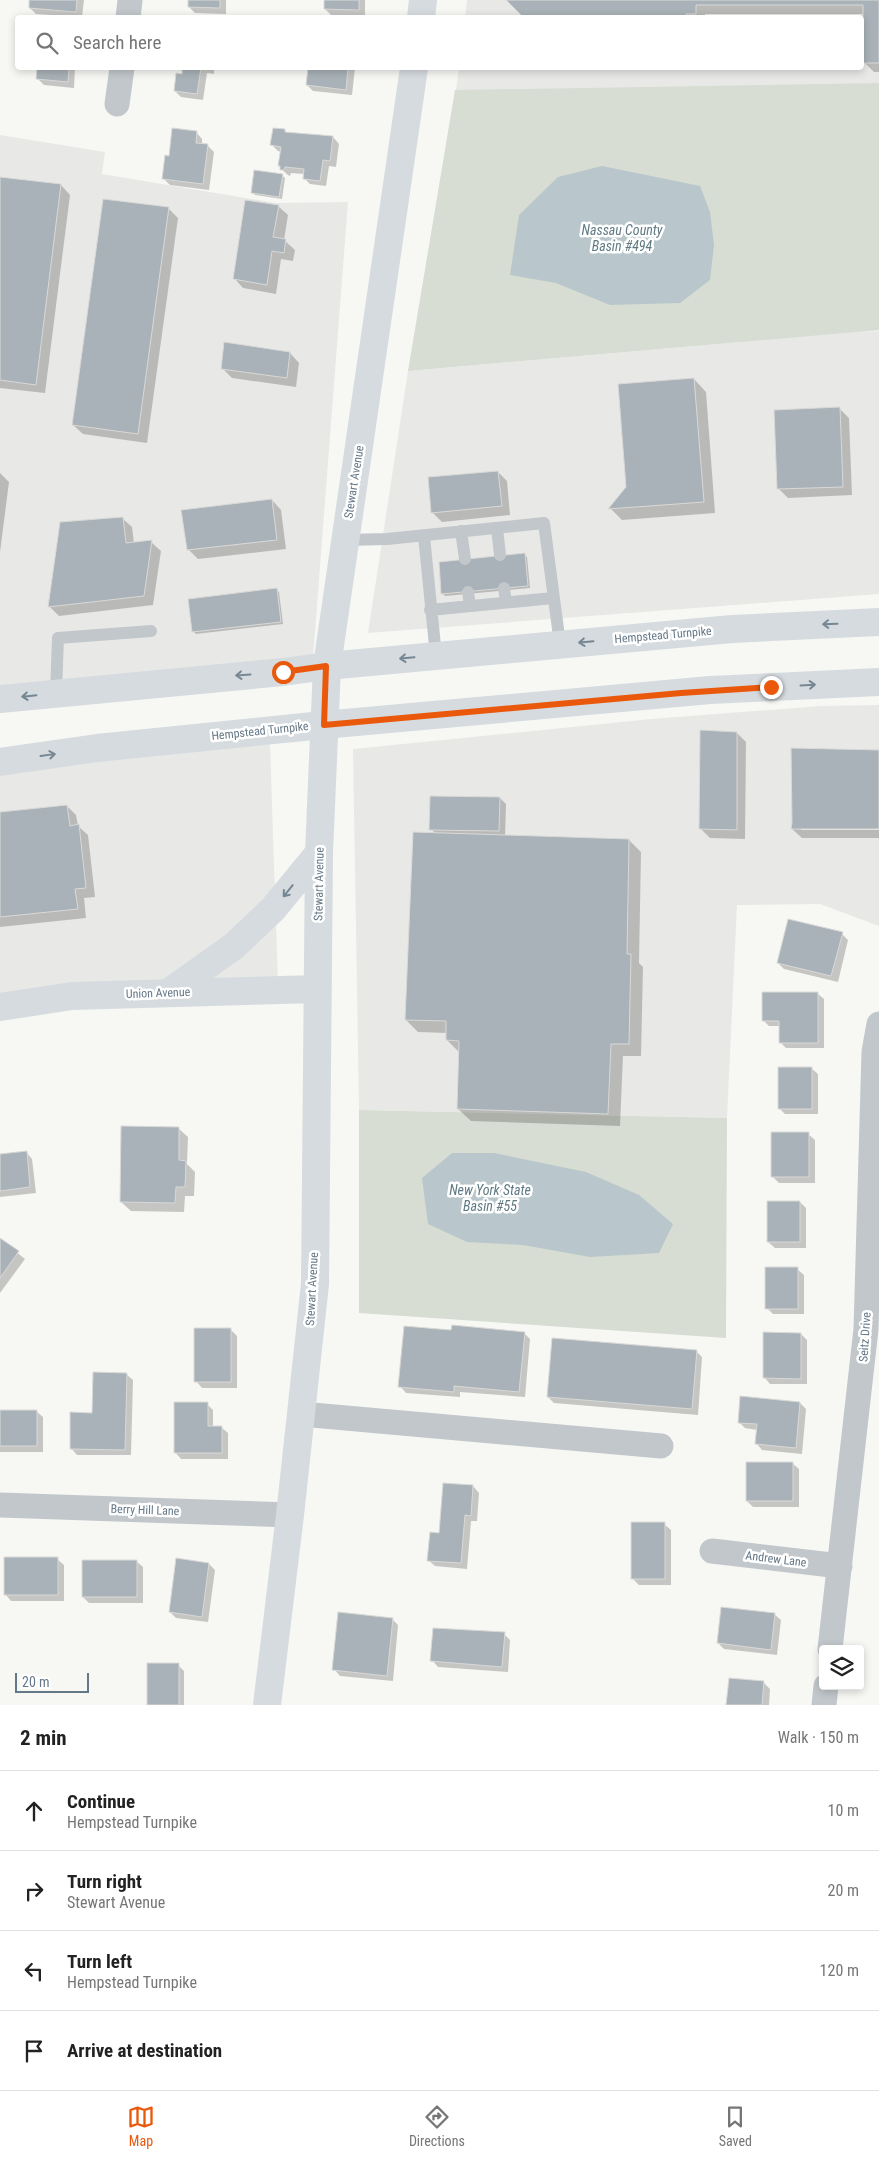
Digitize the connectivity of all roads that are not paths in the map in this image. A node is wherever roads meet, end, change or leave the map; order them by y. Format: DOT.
graph roads {
  1 [pos="130,0"];
  2 [pos="423,0"];
  3 [pos="128,15"];
  4 [pos="421,15"];
  5 [pos="122,70"];
  6 [pos="414,70"];
  7 [pos="117,104"];
  8 [pos="497,528"];
  9 [pos="461,531"];
  10 [pos="424,536"];
  11 [pos="345,540"];
  12 [pos="500,556"];
  13 [pos="465,559"];
  14 [pos="504,588"];
  15 [pos="468,592"];
  16 [pos="553,598"];
  17 [pos="506,602"];
  18 [pos="470,606"];
  19 [pos="430,610"];
  20 [pos="879,622"];
  21 [pos="151,631"];
  22 [pos="560,644"];
  23 [pos="436,656"];
  24 [pos="326,666"];
  25 [pos="879,682"];
  26 [pos="56,693"];
  27 [pos="0,699"];
  28 [pos="324,725"];
  29 [pos="0,762"];
  30 [pos="319,853"];
  31 [pos="317,989"];
  32 [pos="168,993"];
  33 [pos="0,1007"];
  34 [pos="879,1024"];
  35 [pos="875,1142"];
  36 [pos="868,1413"];
  37 [pos="301,1414"];
  38 [pos="661,1446"];
  39 [pos="0,1505"];
  40 [pos="290,1514"];
  41 [pos="712,1551"];
  42 [pos="840,1566"];
  43 [pos="830,1645"];
  44 [pos="826,1690"];
  45 [pos="267,1705"];
  46 [pos="824,1705"];
  1 -- 3 [label="street"];
  2 -- 4 [label="main road"];
  5 -- 7 [label="street"];
  6 -- 11 [label="main road, Stewart Avenue"];
  8 -- 9 [label="lane"];
  8 -- 12 [label="lane"];
  8 -- 16 [label="lane"];
  9 -- 10 [label="lane"];
  9 -- 13 [label="lane"];
  10 -- 11 [label="lane"];
  10 -- 19 [label="lane"];
  11 -- 24 [label="main road, Stewart Avenue"];
  14 -- 17 [label="lane"];
  15 -- 18 [label="lane"];
  16 -- 17 [label="lane"];
  16 -- 22 [label="lane"];
  17 -- 18 [label="lane"];
  18 -- 19 [label="lane"];
  19 -- 23 [label="lane"];
  20 -- 22 [label="main road, Hempstead Turnpike, one-way"];
  21 -- 26 [label="lane"];
  22 -- 23 [label="main road, Hempstead Turnpike"];
  23 -- 24 [label="main road, Hempstead Turnpike, one-way"];
  24 -- 26 [label="main road, Hempstead Turnpike, one-way"];
  24 -- 28 [label="main road, Stewart Avenue"];
  28 -- 25 [label="main road, Hempstead Turnpike, one-way"];
  26 -- 27 [label="main road, Hempstead Turnpike, one-way"];
  29 -- 28 [label="main road, Hempstead Turnpike, one-way"];
  28 -- 30 [label="main road, Stewart Avenue"];
  30 -- 31 [label="main road, Stewart Avenue"];
  30 -- 32 [label="main road, one-way"];
  31 -- 32 [label="main road, Union Avenue"];
  31 -- 37 [label="main road, Stewart Avenue"];
  32 -- 33 [label="main road, Union Avenue"];
  34 -- 35 [label="street, Seitz Drive"];
  35 -- 36 [label="street, Seitz Drive"];
  36 -- 42 [label="street, Seitz Drive"];
  37 -- 38 [label="street"];
  37 -- 40 [label="main road, Stewart Avenue"];
  39 -- 40 [label="street, Berry Hill Lane"];
  40 -- 45 [label="main road, Stewart Avenue"];
  41 -- 42 [label="street, Andrew Lane"];
  42 -- 43 [label="street, Seitz Drive"];
  44 -- 46 [label="street"];
}
